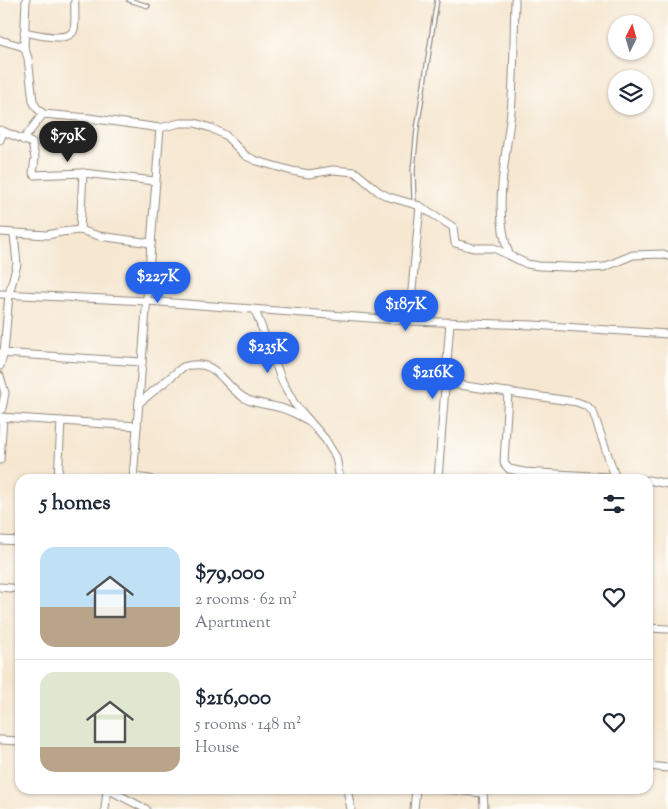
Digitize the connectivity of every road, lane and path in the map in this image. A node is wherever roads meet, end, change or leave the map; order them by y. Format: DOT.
graph roads {
  1 [pos="26,0"];
  2 [pos="75,0"];
  3 [pos="129,0"];
  4 [pos="437,0"];
  5 [pos="515,0"];
  6 [pos="148,6"];
  7 [pos="24,32"];
  8 [pos="0,40"];
  9 [pos="24,47"];
  10 [pos="43,114"];
  11 [pos="160,128"];
  12 [pos="1,131"];
  13 [pos="0,140"];
  14 [pos="24,140"];
  15 [pos="83,174"];
  16 [pos="155,181"];
  17 [pos="417,205"];
  18 [pos="80,230"];
  19 [pos="0,232"];
  20 [pos="14,234"];
  21 [pos="151,243"];
  22 [pos="509,254"];
  23 [pos="668,256"];
  24 [pos="0,294"];
  25 [pos="9,294"];
  26 [pos="147,301"];
  27 [pos="255,310"];
  28 [pos="409,321"];
  29 [pos="450,322"];
  30 [pos="668,334"];
  31 [pos="2,353"];
  32 [pos="142,362"];
  33 [pos="0,366"];
  34 [pos="0,376"];
  35 [pos="445,383"];
  36 [pos="508,392"];
  37 [pos="139,403"];
  38 [pos="0,410"];
  39 [pos="1,418"];
  40 [pos="61,421"];
  41 [pos="309,421"];
  42 [pos="137,426"];
  43 [pos="0,460"];
  44 [pos="58,474"];
  45 [pos="133,474"];
  46 [pos="339,474"];
  47 [pos="438,474"];
  48 [pos="555,474"];
  49 [pos="615,474"];
  50 [pos="653,481"];
  51 [pos="668,484"];
  52 [pos="0,540"];
  53 [pos="15,541"];
  54 [pos="0,587"];
  55 [pos="15,588"];
  56 [pos="653,628"];
  57 [pos="668,628"];
  58 [pos="0,740"];
  59 [pos="15,741"];
  60 [pos="653,766"];
  61 [pos="668,768"];
  62 [pos="106,794"];
  63 [pos="117,794"];
  64 [pos="348,794"];
  65 [pos="416,794"];
  66 [pos="483,794"];
  67 [pos="105,809"];
  68 [pos="146,809"];
  69 [pos="351,809"];
  70 [pos="414,809"];
  71 [pos="484,809"];
  1 -- 7 [label="street"];
  2 -- 7 [label="street"];
  3 -- 6 [label="lane"];
  4 -- 17 [label="lane"];
  5 -- 22 [label="street"];
  7 -- 9 [label="street"];
  8 -- 9 [label="street"];
  9 -- 10 [label="street"];
  10 -- 11 [label="street"];
  10 -- 14 [label="street"];
  11 -- 16 [label="street"];
  11 -- 17 [label="street"];
  12 -- 13 [label="street"];
  12 -- 14 [label="street"];
  14 -- 15 [label="street"];
  15 -- 16 [label="street"];
  15 -- 18 [label="street"];
  16 -- 21 [label="street"];
  17 -- 22 [label="street"];
  17 -- 28 [label="street"];
  18 -- 20 [label="street"];
  18 -- 21 [label="street"];
  19 -- 20 [label="street"];
  20 -- 25 [label="street"];
  21 -- 26 [label="street"];
  22 -- 23 [label="street"];
  24 -- 25 [label="street"];
  25 -- 26 [label="street"];
  25 -- 31 [label="street"];
  26 -- 27 [label="street"];
  26 -- 32 [label="street"];
  27 -- 28 [label="street"];
  27 -- 41 [label="street"];
  28 -- 29 [label="street"];
  29 -- 30 [label="street"];
  29 -- 35 [label="street"];
  31 -- 32 [label="street"];
  31 -- 33 [label="street"];
  32 -- 37 [label="street"];
  34 -- 38 [label="street"];
  35 -- 36 [label="street"];
  35 -- 47 [label="street"];
  36 -- 48 [label="street"];
  36 -- 49 [label="street"];
  37 -- 41 [label="street"];
  37 -- 42 [label="street"];
  39 -- 40 [label="street"];
  39 -- 43 [label="street"];
  40 -- 42 [label="street"];
  40 -- 44 [label="street"];
  41 -- 46 [label="street"];
  42 -- 45 [label="street"];
  50 -- 51 [label="street"];
  52 -- 53 [label="street"];
  54 -- 55 [label="street"];
  56 -- 57 [label="street"];
  58 -- 59 [label="street"];
  60 -- 61 [label="street"];
  62 -- 67 [label="street"];
  63 -- 68 [label="street"];
  64 -- 69 [label="street"];
  65 -- 70 [label="street"];
  66 -- 71 [label="street"];
}
